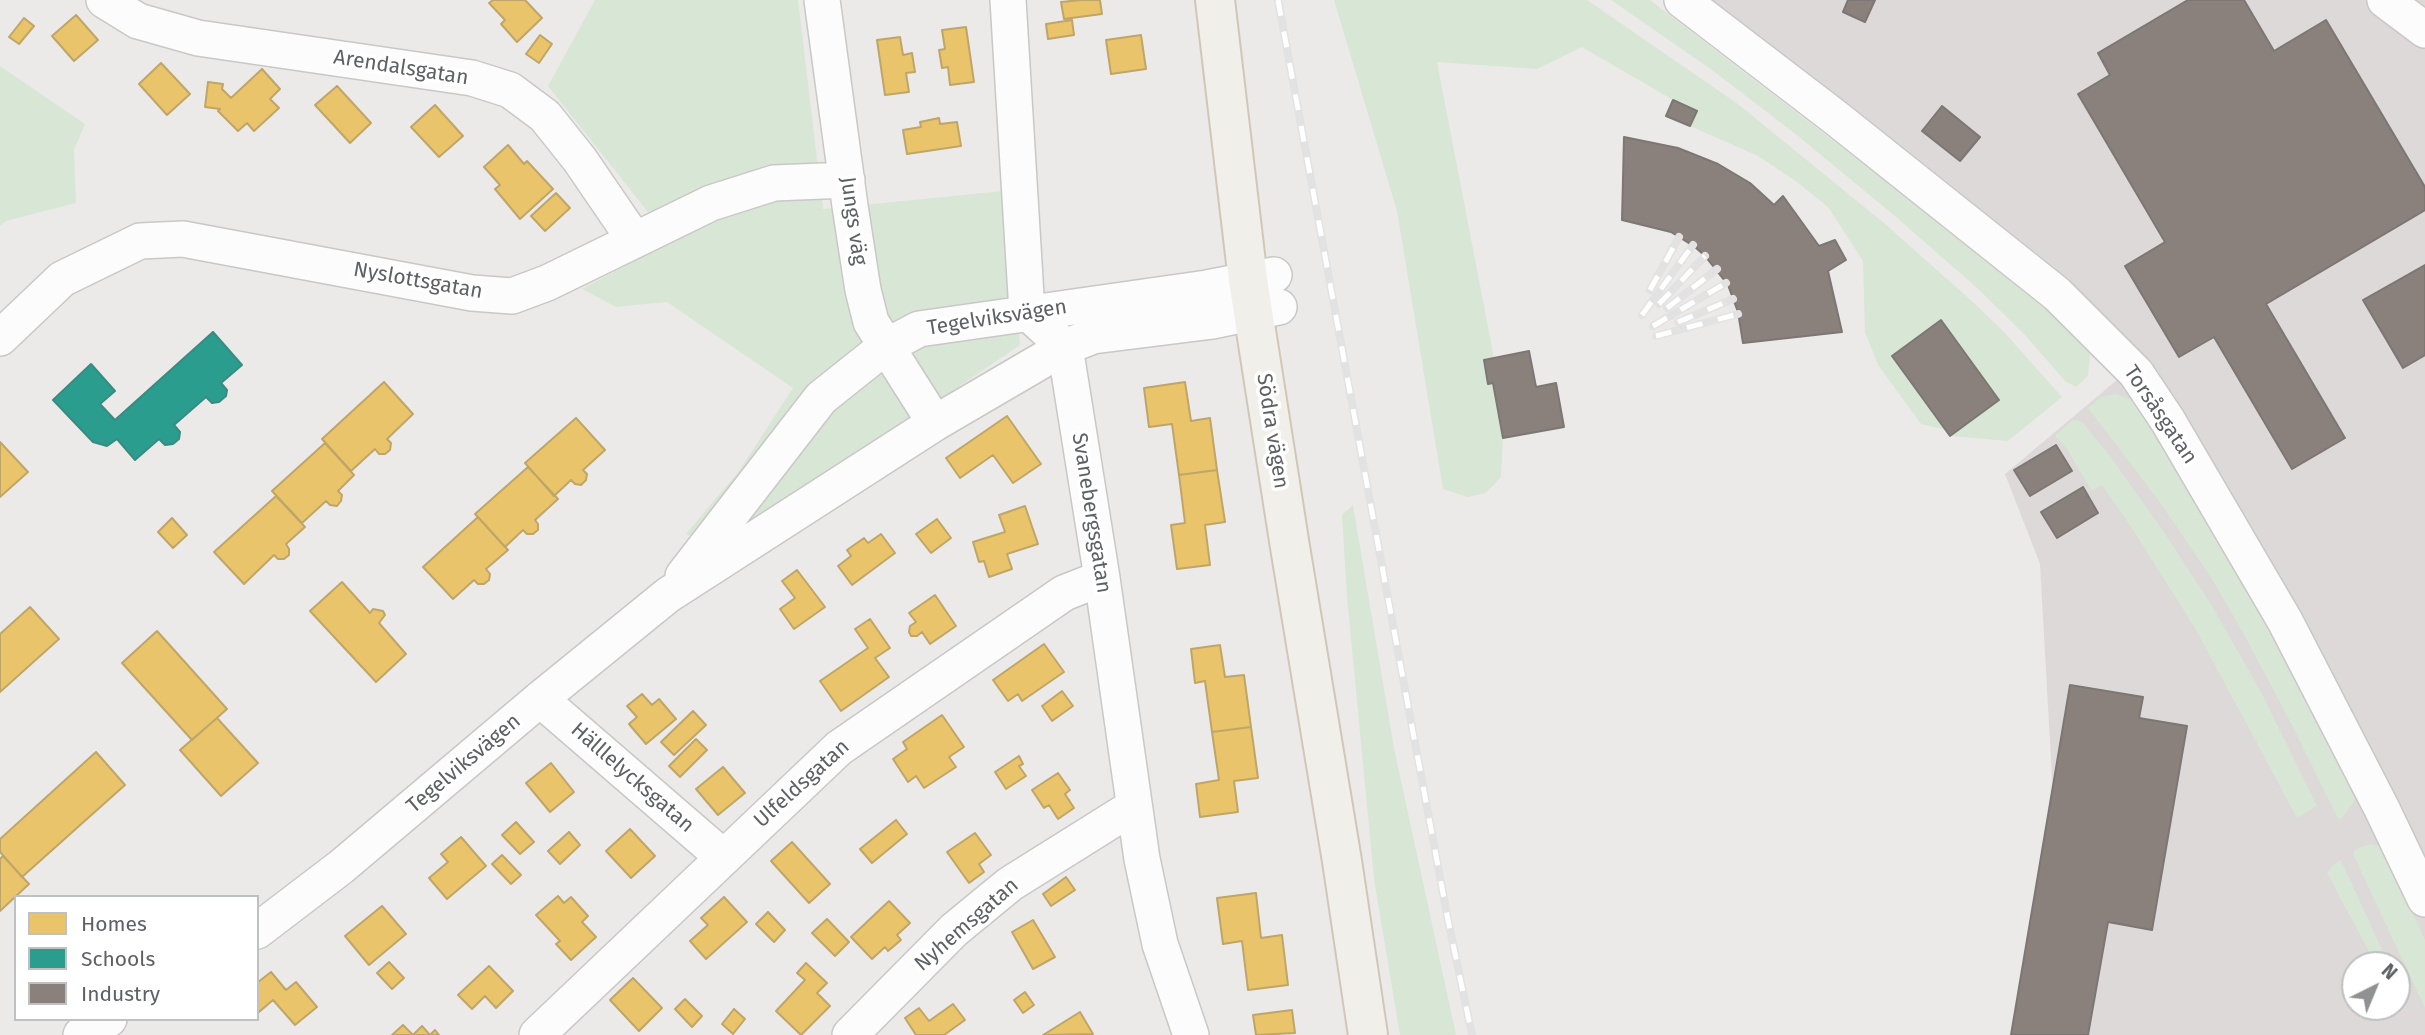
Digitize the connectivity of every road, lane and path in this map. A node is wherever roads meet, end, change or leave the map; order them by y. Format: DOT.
graph roads {
  1 [pos="104,0"];
  2 [pos="822,0"];
  3 [pos="1008,0"];
  4 [pos="1215,0"];
  5 [pos="1240,0"];
  6 [pos="1682,0"];
  7 [pos="2385,0"];
  8 [pos="2425,30"];
  9 [pos="847,180"];
  10 [pos="634,239"];
  11 [pos="1264,294"];
  12 [pos="1027,312"];
  13 [pos="0,338"];
  14 [pos="885,347"];
  15 [pos="1065,347"];
  16 [pos="935,423"];
  17 [pos="1102,578"];
  18 [pos="668,595"];
  19 [pos="540,699"];
  20 [pos="1133,807"];
  21 [pos="723,857"];
  22 [pos="2425,898"];
  23 [pos="259,929"];
  24 [pos="537,1035"];
  25 [pos="850,1035"];
  26 [pos="1191,1035"];
  27 [pos="1368,1035"];
  1 -- 10 [label="street, Arendalsgatan"];
  2 -- 9 [label="street, Jungs väg"];
  3 -- 12 [label="street"];
  4 -- 11 [label="main road, Södra vägen"];
  5 -- 11 [label="main road, Södra vägen"];
  6 -- 22 [label="street, Torsåsgatan"];
  7 -- 8 [label="street"];
  9 -- 10 [label="street, Nyslottsgatan"];
  9 -- 14 [label="street, Jungs väg"];
  10 -- 13 [label="street, Nyslottsgatan"];
  11 -- 12 [label="street, Tegelviksvägen"];
  11 -- 15 [label="street, Tegelviksvägen"];
  11 -- 27 [label="main road, Södra vägen"];
  12 -- 14 [label="street, Tegelviksvägen"];
  12 -- 15 [label="street"];
  14 -- 16 [label="street, Jungs väg"];
  14 -- 18 [label="street, Tegelviksvägen"];
  15 -- 16 [label="street, Tegelviksvägen"];
  15 -- 17 [label="street, Svanebergsgatan"];
  16 -- 18 [label="street, Tegelviksvägen"];
  17 -- 20 [label="street, Svanebergsgatan"];
  17 -- 21 [label="street, Ulfeldsgatan"];
  18 -- 19 [label="street, Tegelviksvägen"];
  19 -- 21 [label="street, Hälllelycksgatan"];
  19 -- 23 [label="street, Tegelviksvägen"];
  20 -- 25 [label="street, Nyhemsgatan"];
  20 -- 26 [label="street, Svanebergsgatan"];
  21 -- 24 [label="street, Ulfeldsgatan"];
}
